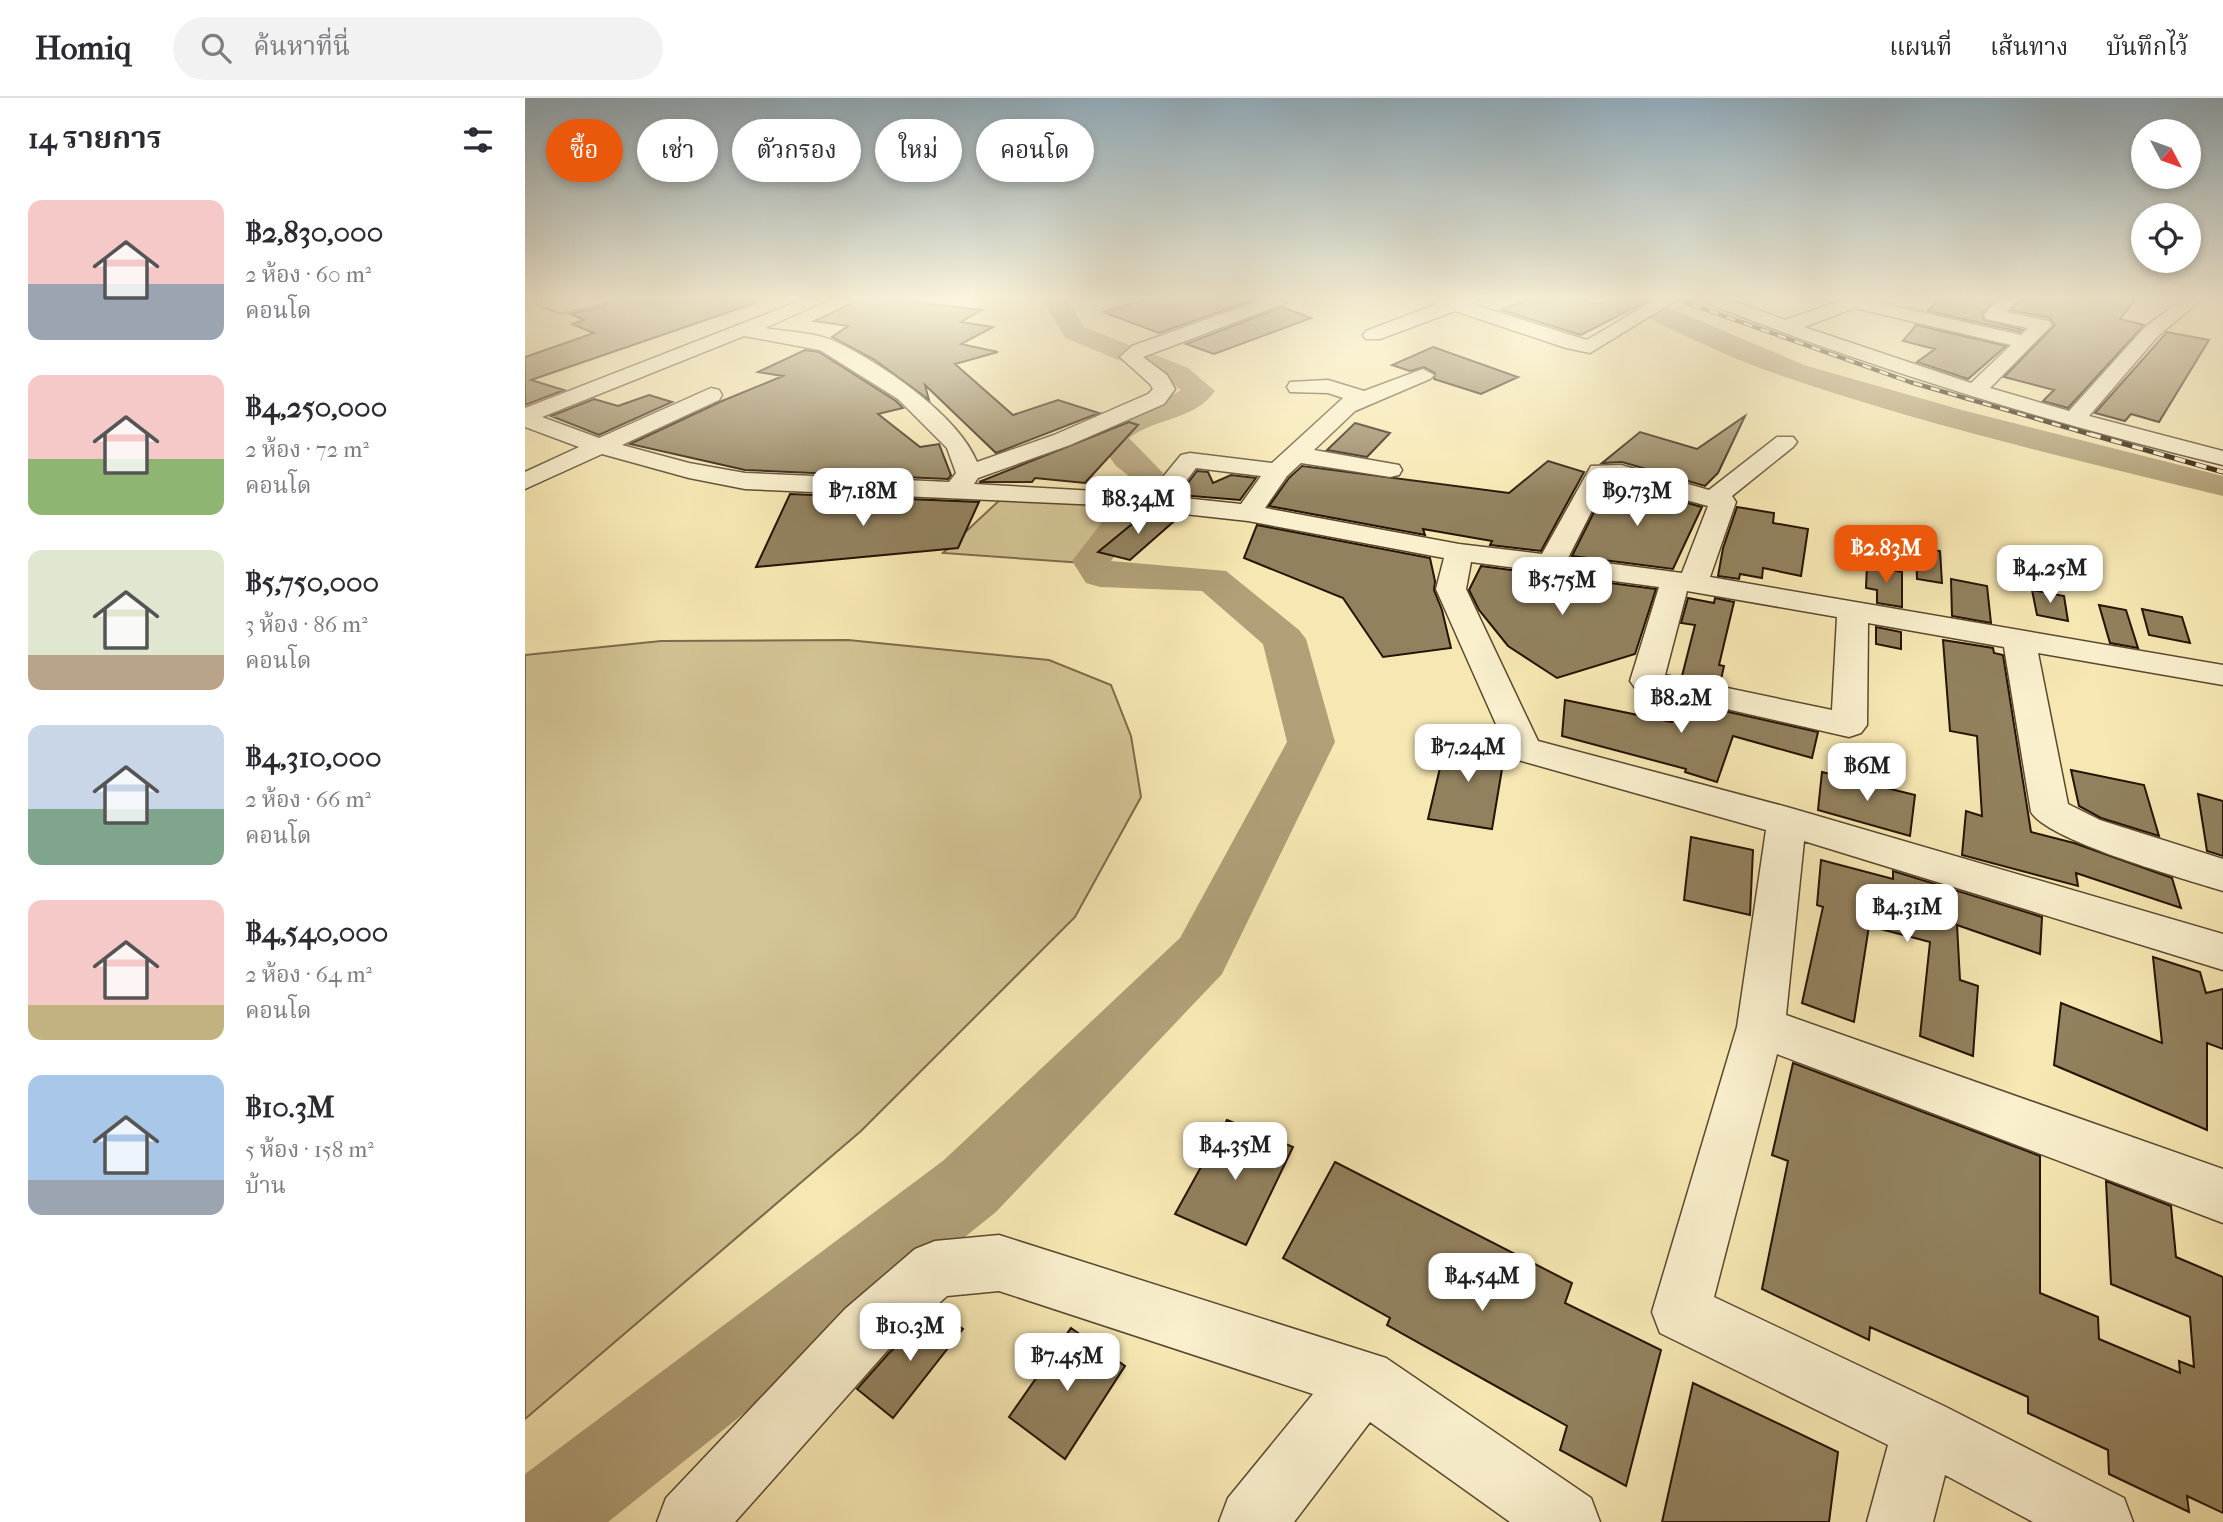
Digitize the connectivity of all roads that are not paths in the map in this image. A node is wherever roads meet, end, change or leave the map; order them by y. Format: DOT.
graph roads {
  1 [pos="655,365"];
  2 [pos="859,365"];
  3 [pos="1145,365"];
  4 [pos="1899,365"];
  5 [pos="2001,365"];
  6 [pos="2121,365"];
  7 [pos="1423,375"];
  8 [pos="1298,387"];
  9 [pos="1975,391"];
  10 [pos="711,395"];
  11 [pos="1347,406"];
  12 [pos="525,418"];
  13 [pos="2074,419"];
  14 [pos="1785,442"];
  15 [pos="595,446"];
  16 [pos="2223,458"];
  17 [pos="1286,463"];
  18 [pos="1390,470"];
  19 [pos="525,481"];
  20 [pos="964,481"];
  21 [pos="1713,499"];
  22 [pos="1153,502"];
  23 [pos="1248,513"];
  24 [pos="1459,552"];
  25 [pos="1552,562"];
  26 [pos="1684,582"];
  27 [pos="1853,610"];
  28 [pos="2019,639"];
  29 [pos="2223,675"];
  30 [pos="1787,821"];
  31 [pos="2223,875"];
  32 [pos="2223,952"];
  33 [pos="1761,1027"];
  34 [pos="2223,1196"];
  35 [pos="1364,1380"];
  36 [pos="1924,1429"];
  37 [pos="690,1522"];
  38 [pos="1252,1522"];
  39 [pos="1567,1522"];
  40 [pos="1900,1522"];
  41 [pos="2100,1522"];
  1 -- 12 [label="street"];
  2 -- 20 [label="street"];
  3 -- 20 [label="street"];
  4 -- 9 [label="street"];
  5 -- 9 [label="street"];
  6 -- 13 [label="street"];
  7 -- 11 [label="street"];
  8 -- 11 [label="street"];
  9 -- 13 [label="street"];
  10 -- 15 [label="street"];
  11 -- 17 [label="street"];
  12 -- 15 [label="street"];
  13 -- 16 [label="street"];
  14 -- 21 [label="street"];
  15 -- 19 [label="street"];
  15 -- 20 [label="street"];
  17 -- 18 [label="street"];
  17 -- 22 [label="street"];
  17 -- 23 [label="street"];
  20 -- 22 [label="street"];
  21 -- 25 [label="street"];
  21 -- 26 [label="street"];
  22 -- 23 [label="street"];
  23 -- 24 [label="street"];
  24 -- 25 [label="street"];
  24 -- 30 [label="street"];
  25 -- 26 [label="street"];
  26 -- 27 [label="street"];
  26 -- 27 [label="street"];
  27 -- 28 [label="street"];
  28 -- 29 [label="street"];
  28 -- 31 [label="street"];
  30 -- 32 [label="street"];
  30 -- 33 [label="street"];
  33 -- 34 [label="street"];
  33 -- 36 [label="street"];
  35 -- 37 [label="street"];
  35 -- 38 [label="street"];
  35 -- 39 [label="street"];
  36 -- 40 [label="street"];
  36 -- 41 [label="street"];
}
